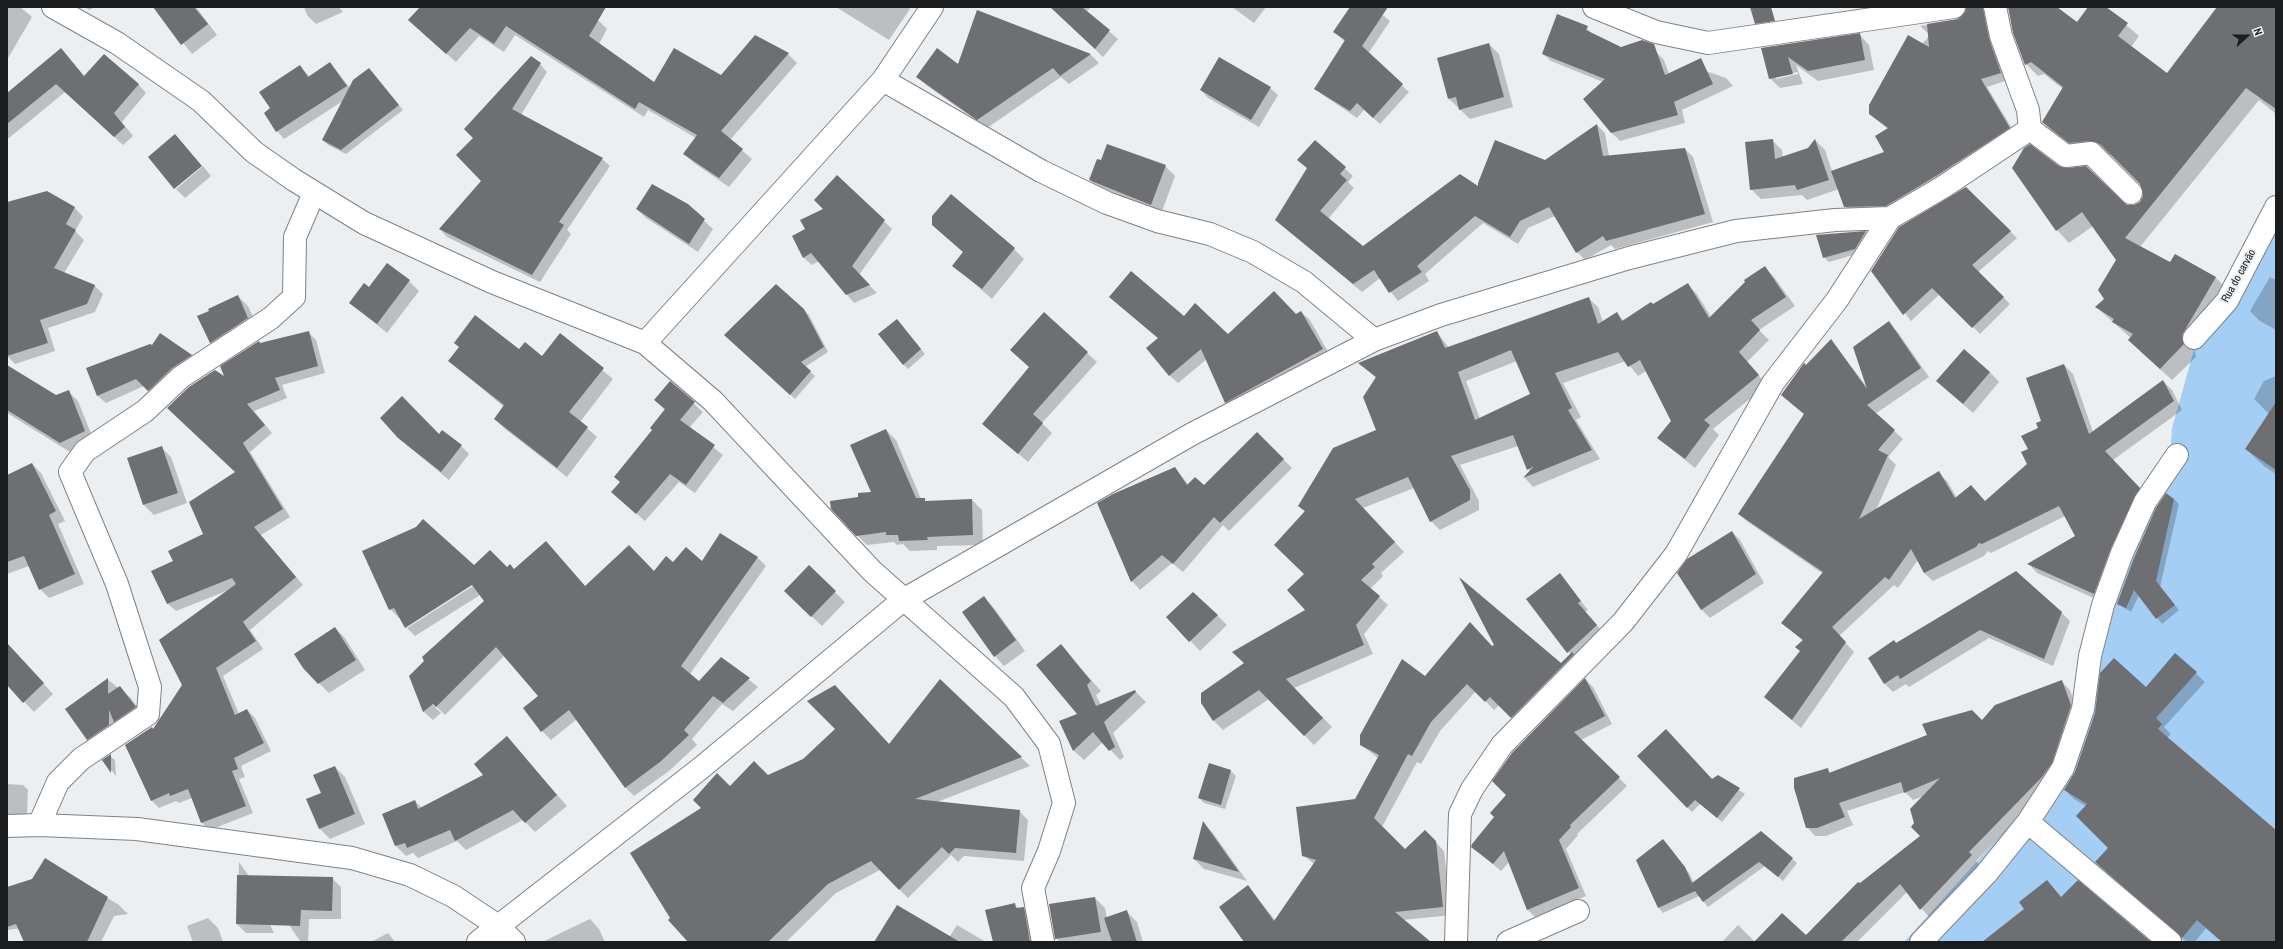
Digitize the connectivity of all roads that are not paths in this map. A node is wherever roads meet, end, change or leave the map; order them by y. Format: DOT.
graph roads {
  1 [pos="53,7"];
  2 [pos="932,7"];
  3 [pos="1594,7"];
  4 [pos="1954,7"];
  5 [pos="1995,7"];
  6 [pos="883,80"];
  7 [pos="2030,129"];
  8 [pos="314,193"];
  9 [pos="2131,193"];
  10 [pos="2276,207"];
  11 [pos="1890,218"];
  12 [pos="2194,338"];
  13 [pos="1374,340"];
  14 [pos="645,344"];
  15 [pos="2177,455"];
  16 [pos="903,600"];
  17 [pos="2028,822"];
  18 [pos="39,825"];
  19 [pos="7,826"];
  20 [pos="1578,911"];
  21 [pos="498,926"];
  22 [pos="478,942"];
  23 [pos="514,942"];
  24 [pos="1043,942"];
  25 [pos="1456,942"];
  26 [pos="1508,942"];
  27 [pos="1921,942"];
  28 [pos="2170,942"];
  1 -- 8 [label="street"];
  2 -- 6 [label="street"];
  3 -- 4 [label="street"];
  5 -- 7 [label="street"];
  6 -- 13 [label="street"];
  6 -- 14 [label="street"];
  7 -- 9 [label="street"];
  7 -- 11 [label="street"];
  8 -- 14 [label="street"];
  8 -- 18 [label="street"];
  10 -- 12 [label="street, Rua do carvão"];
  11 -- 13 [label="street"];
  11 -- 25 [label="street"];
  13 -- 16 [label="street"];
  14 -- 16 [label="street"];
  15 -- 17 [label="street"];
  16 -- 21 [label="street"];
  16 -- 24 [label="street"];
  17 -- 27 [label="street"];
  17 -- 28 [label="street"];
  18 -- 19 [label="street"];
  18 -- 21 [label="street"];
  20 -- 26 [label="street"];
  21 -- 22 [label="street"];
  21 -- 23 [label="street"];
}
